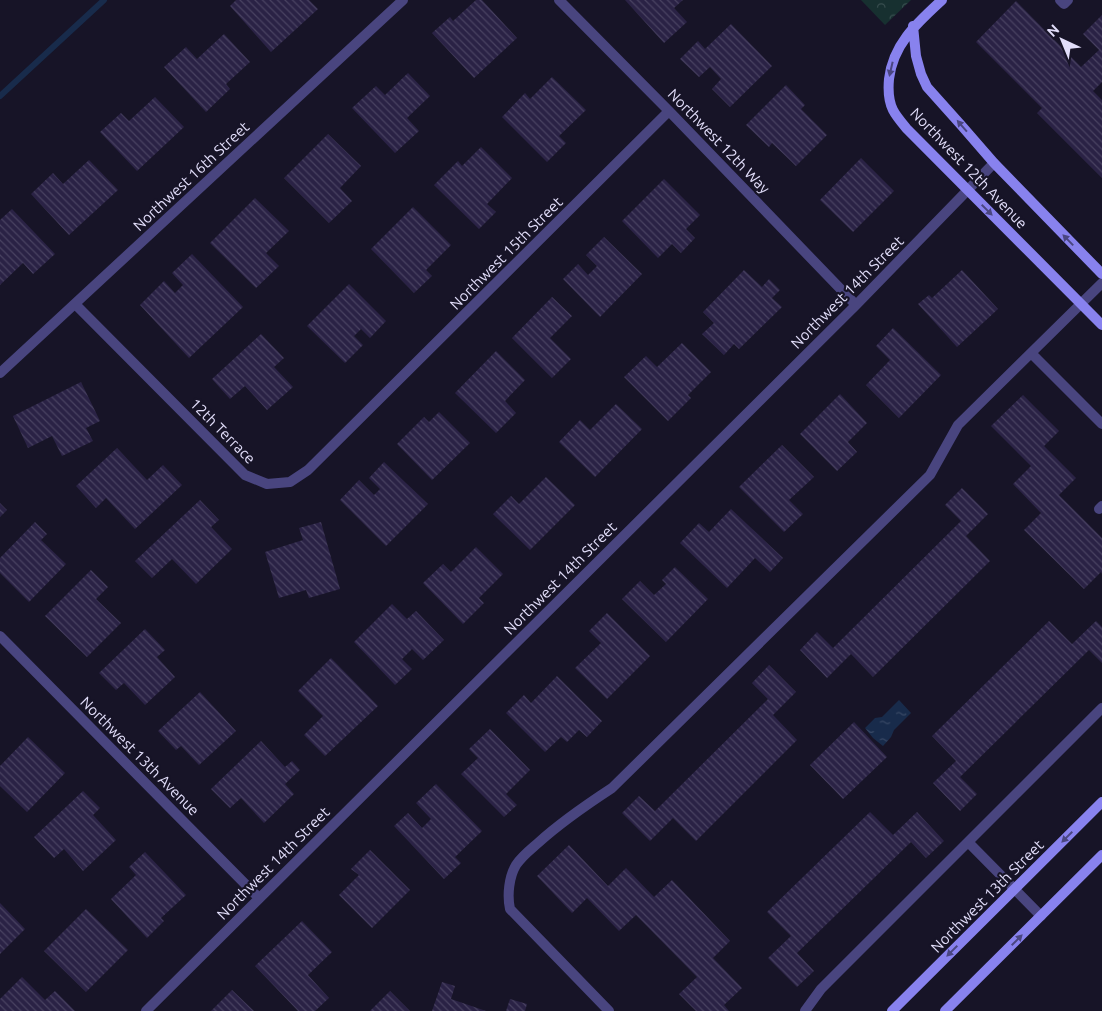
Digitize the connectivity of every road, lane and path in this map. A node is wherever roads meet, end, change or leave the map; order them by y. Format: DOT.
graph roads {
  1 [pos="403,0"];
  2 [pos="559,0"];
  3 [pos="942,0"];
  4 [pos="1060,0"];
  5 [pos="1068,0"];
  6 [pos="914,26"];
  7 [pos="670,112"];
  8 [pos="994,163"];
  9 [pos="968,190"];
  10 [pos="1102,274"];
  11 [pos="1102,283"];
  12 [pos="1081,303"];
  13 [pos="75,304"];
  14 [pos="856,305"];
  15 [pos="1102,325"];
  16 [pos="1031,353"];
  17 [pos="0,374"];
  18 [pos="364,415"];
  19 [pos="1102,424"];
  20 [pos="0,636"];
  21 [pos="1102,708"];
  22 [pos="1102,802"];
  23 [pos="969,843"];
  24 [pos="1102,855"];
  25 [pos="1014,890"];
  26 [pos="259,898"];
  27 [pos="1040,916"];
  28 [pos="146,1011"];
  29 [pos="609,1011"];
  30 [pos="805,1011"];
  31 [pos="892,1011"];
  32 [pos="945,1011"];
  1 -- 13 [label="street, Northwest 16th Street"];
  2 -- 7 [label="street, Northwest 12th Way"];
  3 -- 6 [label="street"];
  4 -- 5 [label="street"];
  8 -- 6 [label="street, Northwest 12th Avenue, one-way"];
  6 -- 9 [label="street, Northwest 12th Avenue, one-way"];
  7 -- 14 [label="street, Northwest 12th Way"];
  7 -- 18 [label="street, Northwest 15th Street"];
  8 -- 9 [label="street, Northwest 14th Street"];
  10 -- 8 [label="street, Northwest 12th Avenue, one-way"];
  9 -- 12 [label="street, Northwest 12th Avenue, one-way"];
  9 -- 14 [label="street, Northwest 14th Street"];
  11 -- 12 [label="street"];
  12 -- 15 [label="street, Northwest 12th Avenue"];
  12 -- 16 [label="street"];
  13 -- 17 [label="street, Northwest 16th Street"];
  13 -- 18 [label="street, 12th Terrace"];
  14 -- 26 [label="street, Northwest 14th Street"];
  16 -- 19 [label="street"];
  16 -- 29 [label="street"];
  20 -- 26 [label="street, Northwest 13th Avenue"];
  21 -- 23 [label="street"];
  22 -- 25 [label="street, Northwest 13th Street, one-way"];
  23 -- 25 [label="street"];
  23 -- 30 [label="street"];
  24 -- 27 [label="street"];
  25 -- 27 [label="street"];
  25 -- 31 [label="street, Northwest 13th Street, one-way"];
  26 -- 28 [label="street, Northwest 14th Street"];
  32 -- 27 [label="street, one-way"];
}
